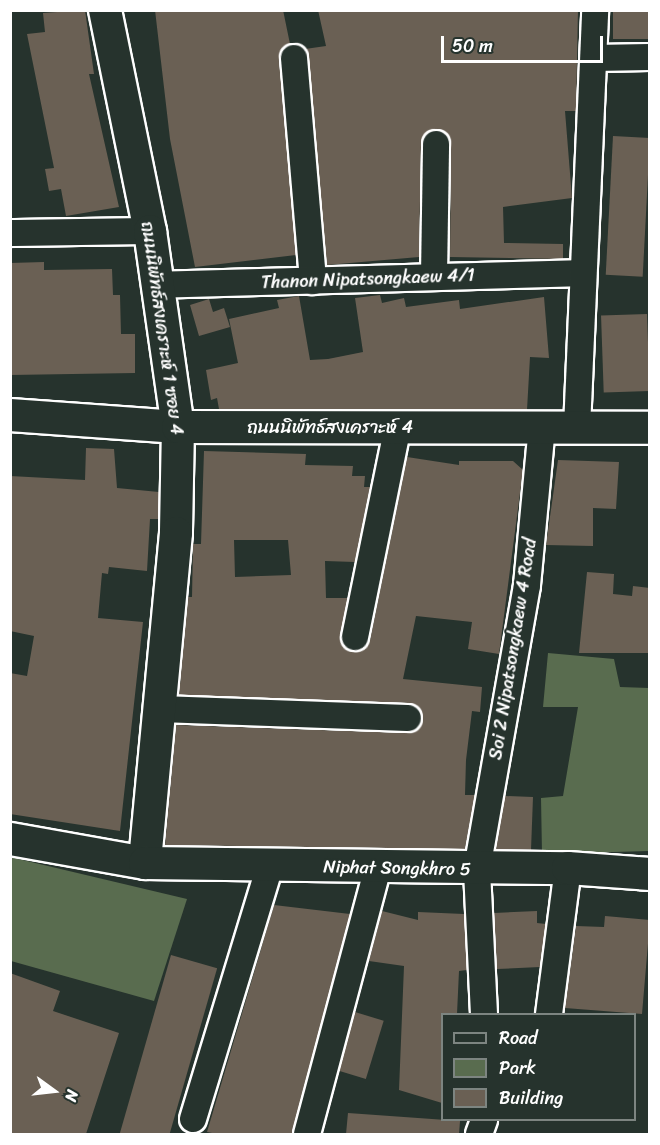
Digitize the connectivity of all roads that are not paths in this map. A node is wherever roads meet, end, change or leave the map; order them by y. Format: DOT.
graph roads {
  1 [pos="105,10"];
  2 [pos="595,10"];
  3 [pos="650,57"];
  4 [pos="294,58"];
  5 [pos="594,58"];
  6 [pos="436,144"];
  7 [pos="150,231"];
  8 [pos="10,233"];
  9 [pos="582,273"];
  10 [pos="434,276"];
  11 [pos="313,281"];
  12 [pos="155,285"];
  13 [pos="10,415"];
  14 [pos="398,426"];
  15 [pos="542,427"];
  16 [pos="178,428"];
  17 [pos="577,428"];
  18 [pos="650,428"];
  19 [pos="355,637"];
  20 [pos="159,709"];
  21 [pos="408,718"];
  22 [pos="10,839"];
  23 [pos="145,863"];
  24 [pos="270,865"];
  25 [pos="378,867"];
  26 [pos="568,868"];
  27 [pos="477,869"];
  28 [pos="650,874"];
  29 [pos="484,1013"];
  30 [pos="549,1013"];
  31 [pos="193,1119"];
  32 [pos="307,1134"];
  1 -- 7 [label="street, ถนนนิพัทธ์สงเคราะห์ 1 ซอย 4"];
  2 -- 5 [label="street"];
  3 -- 5 [label="street"];
  4 -- 11 [label="street"];
  5 -- 9 [label="street"];
  6 -- 10 [label="street"];
  7 -- 8 [label="street"];
  7 -- 12 [label="street, ถนนนิพัทธ์สงเคราะห์ 1 ซอย 4"];
  9 -- 10 [label="street, Thanon Nipatsongkaew 4/1"];
  9 -- 17 [label="street"];
  10 -- 11 [label="street, Thanon Nipatsongkaew 4/1"];
  11 -- 12 [label="street, Thanon Nipatsongkaew 4/1"];
  12 -- 16 [label="street, ถนนนิพัทธ์สงเคราะห์ 1 ซอย 4"];
  13 -- 16 [label="street, ถนนนิพัทธ์สงเคราะห์ 4"];
  14 -- 15 [label="street, ถนนนิพัทธ์สงเคราะห์ 4"];
  14 -- 16 [label="street, ถนนนิพัทธ์สงเคราะห์ 4"];
  14 -- 19 [label="street"];
  15 -- 17 [label="street, ถนนนิพัทธ์สงเคราะห์ 4"];
  15 -- 27 [label="street, Soi 2 Nipatsongkaew 4 Road"];
  16 -- 20 [label="street, ถนนนิพัทธ์สงเคราะห์ 1 ซอย 4"];
  17 -- 18 [label="street, ถนนนิพัทธ์สงเคราะห์ 4"];
  20 -- 21 [label="street"];
  20 -- 23 [label="street, ถนนนิพัทธ์สงเคราะห์ 1 ซอย 4"];
  22 -- 23 [label="street, Niphat Songkhro 5"];
  23 -- 24 [label="street, Niphat Songkhro 5"];
  24 -- 25 [label="street, Niphat Songkhro 5"];
  24 -- 31 [label="street"];
  25 -- 27 [label="street, Niphat Songkhro 5"];
  25 -- 32 [label="street"];
  26 -- 27 [label="street, Niphat Songkhro 5"];
  26 -- 28 [label="street, Niphat Songkhro 5"];
  26 -- 30 [label="street"];
  27 -- 29 [label="street, Soi 2 Nipatsongkaew 4 Road"];
}
